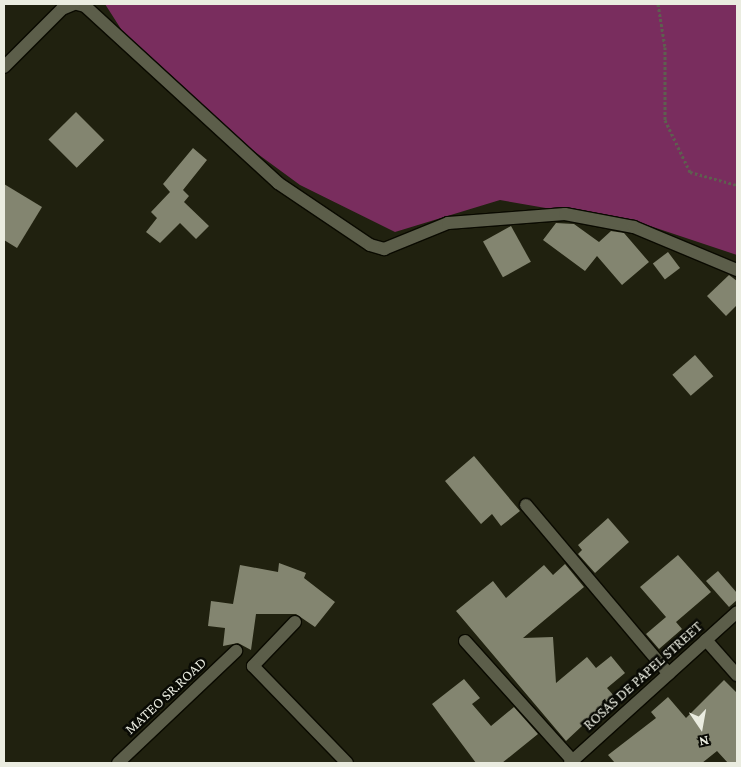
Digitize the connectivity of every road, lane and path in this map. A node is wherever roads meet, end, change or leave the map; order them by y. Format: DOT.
graph roads {
  1 [pos="75,4"];
  2 [pos="658,4"];
  3 [pos="4,67"];
  4 [pos="737,185"];
  5 [pos="737,270"];
  6 [pos="526,505"];
  7 [pos="737,612"];
  8 [pos="295,622"];
  9 [pos="706,640"];
  10 [pos="465,641"];
  11 [pos="236,651"];
  12 [pos="669,674"];
  13 [pos="737,674"];
  14 [pos="571,762"];
  15 [pos="118,763"];
  16 [pos="347,763"];
  1 -- 3 [label="street"];
  1 -- 5 [label="street"];
  2 -- 4 [label="path"];
  6 -- 12 [label="street"];
  7 -- 9 [label="street, ROSAS DE PAPEL STREET"];
  8 -- 16 [label="street"];
  9 -- 12 [label="street, ROSAS DE PAPEL STREET"];
  9 -- 13 [label="street"];
  10 -- 14 [label="street"];
  11 -- 15 [label="street, MATEO SR.ROAD"];
  12 -- 14 [label="street, ROSAS DE PAPEL STREET"];
}
